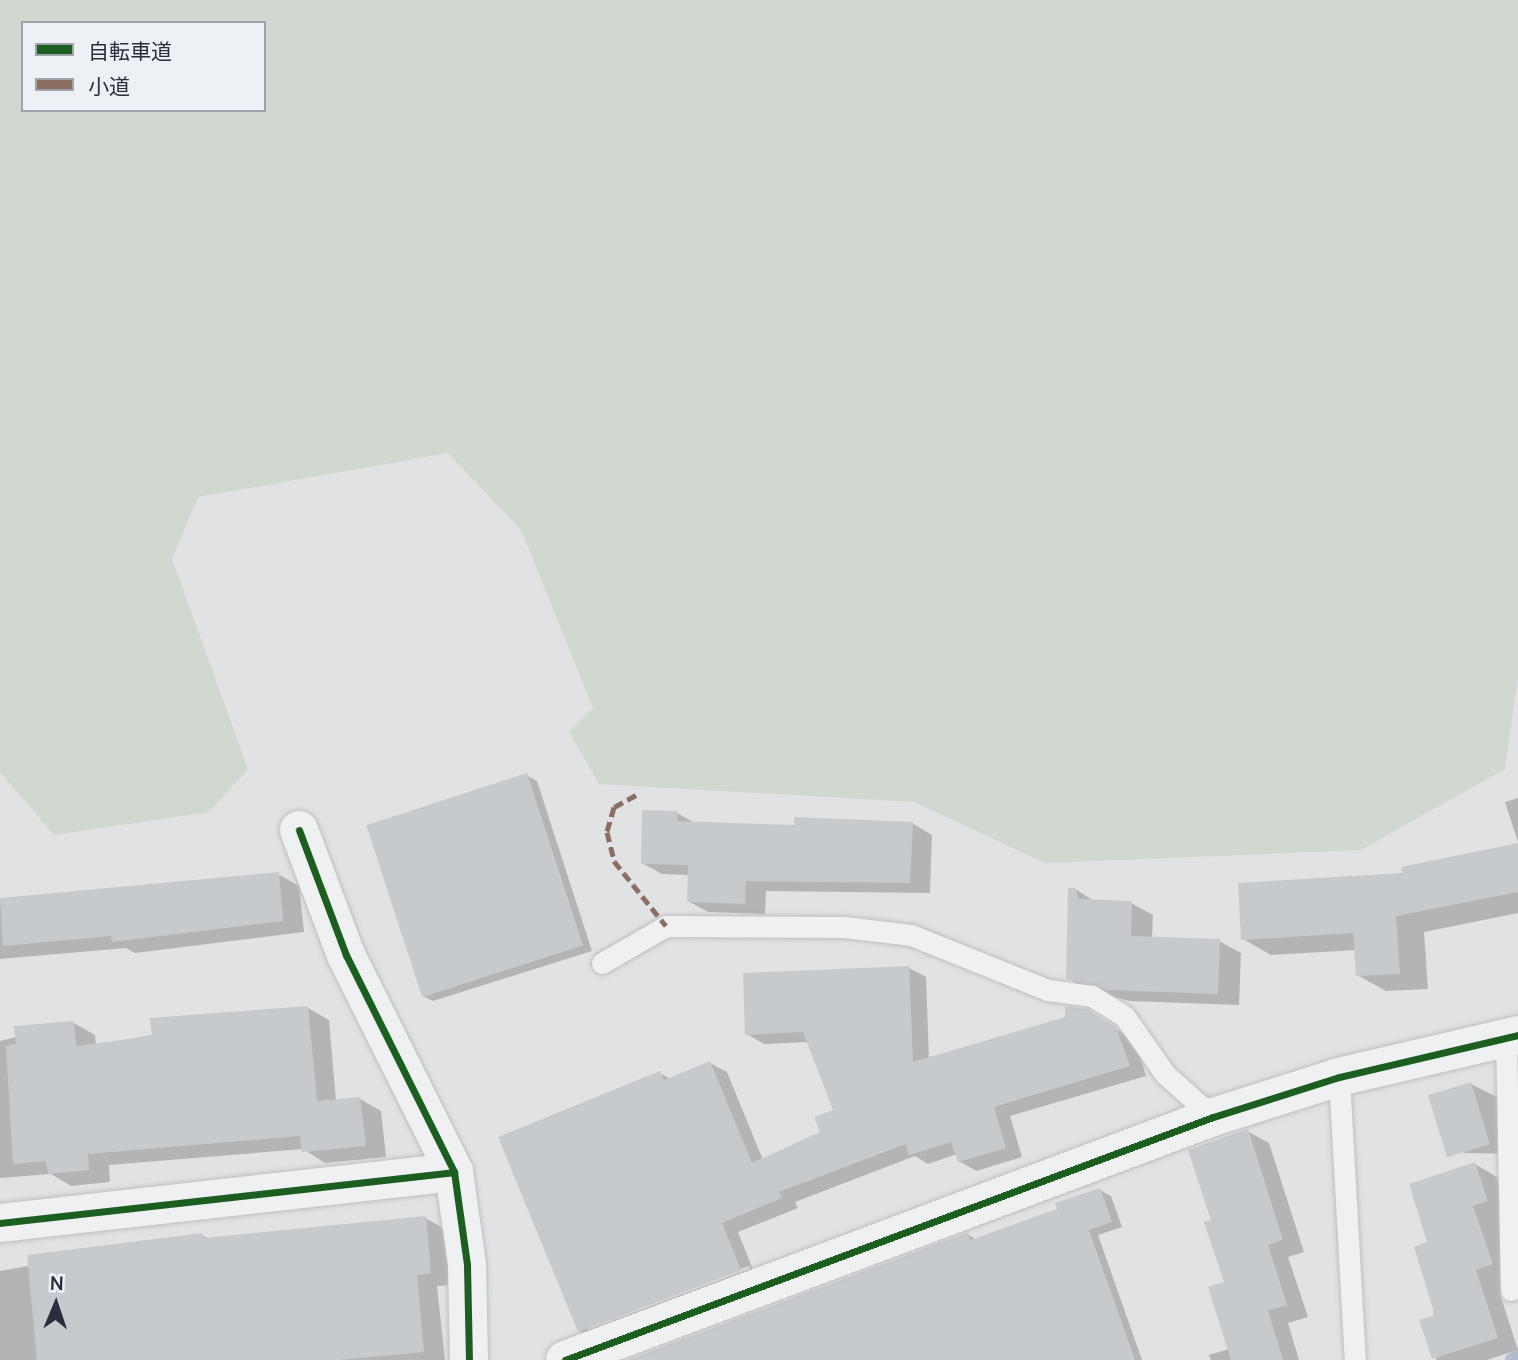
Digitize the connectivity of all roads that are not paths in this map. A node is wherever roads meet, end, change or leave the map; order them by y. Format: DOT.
graph roads {
  1 [pos="299,830"];
  2 [pos="601,963"];
  3 [pos="1512,1036"];
  4 [pos="1339,1077"];
  5 [pos="1213,1117"];
  6 [pos="454,1172"];
  7 [pos="0,1223"];
  8 [pos="1510,1290"];
  9 [pos="469,1360"];
  10 [pos="565,1360"];
  11 [pos="1355,1360"];
  1 -- 6 [label="street"];
  2 -- 5 [label="lane"];
  3 -- 4 [label="street"];
  3 -- 8 [label="lane"];
  4 -- 5 [label="street"];
  4 -- 11 [label="lane"];
  5 -- 10 [label="street"];
  6 -- 7 [label="street"];
  6 -- 9 [label="street"];
}
